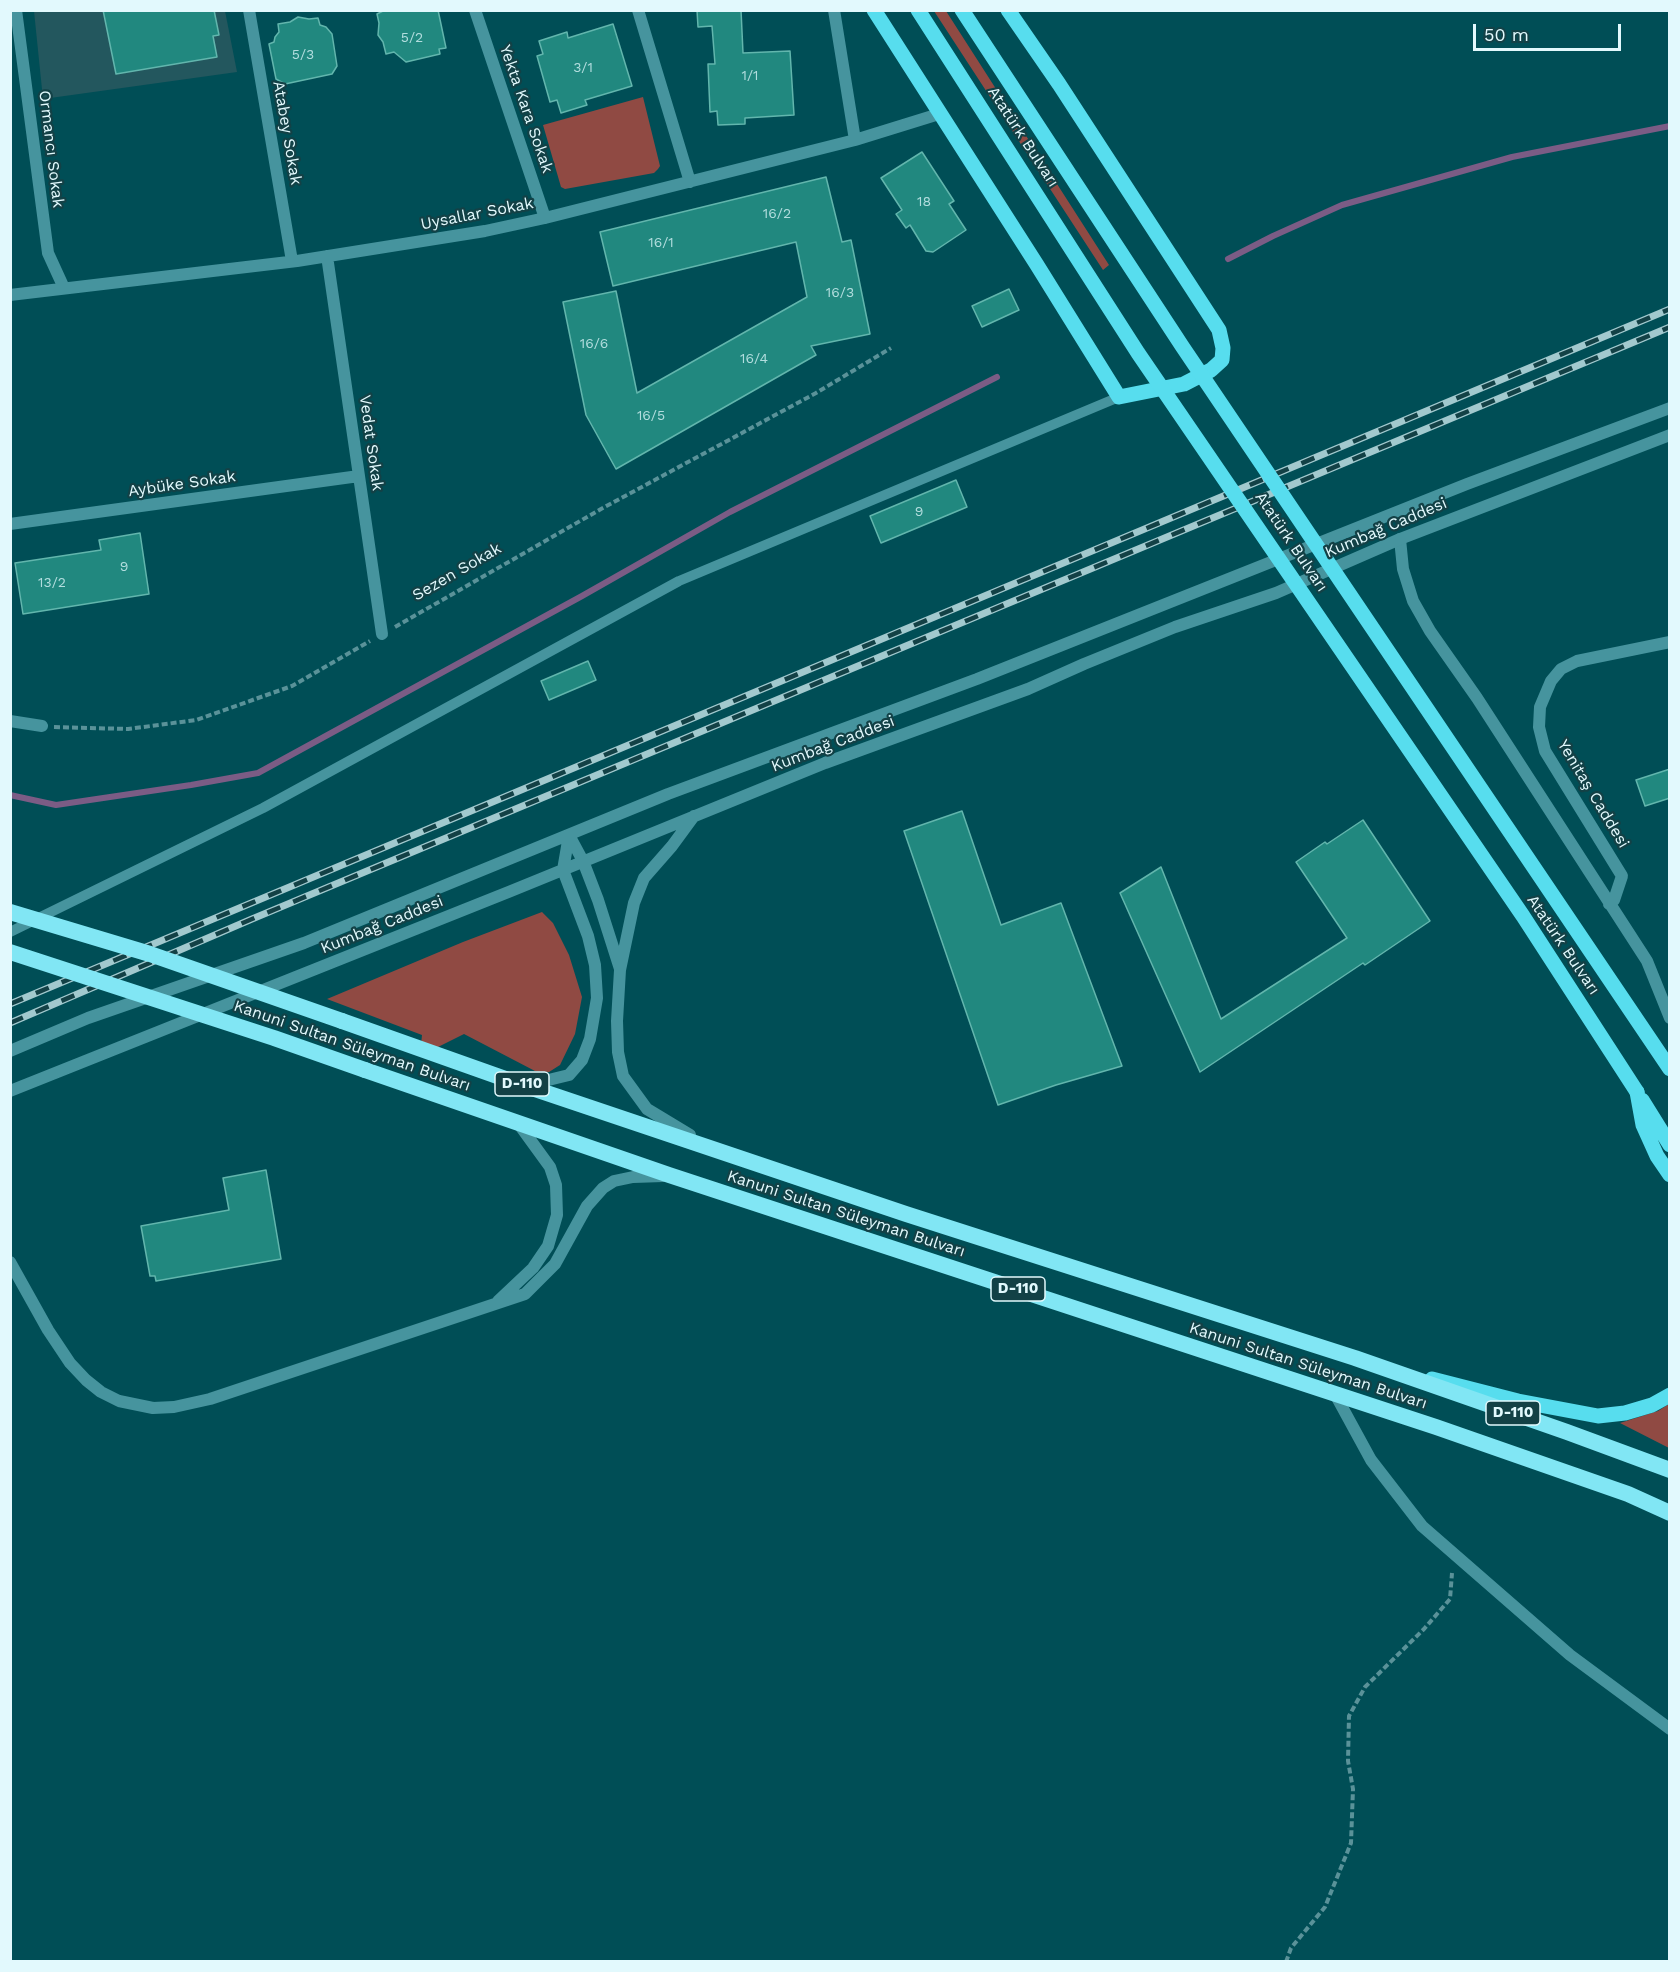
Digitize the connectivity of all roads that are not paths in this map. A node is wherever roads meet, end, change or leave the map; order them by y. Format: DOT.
graph roads {
  1 [pos="16,10"];
  2 [pos="249,10"];
  3 [pos="475,10"];
  4 [pos="638,10"];
  5 [pos="834,10"];
  6 [pos="874,10"];
  7 [pos="918,10"];
  8 [pos="962,10"];
  9 [pos="1008,10"];
  10 [pos="939,114"];
  11 [pos="855,140"];
  12 [pos="690,182"];
  13 [pos="545,218"];
  14 [pos="327,256"];
  15 [pos="292,261"];
  16 [pos="63,288"];
  17 [pos="10,295"];
  18 [pos="1119,397"];
  19 [pos="1670,408"];
  20 [pos="1670,435"];
  21 [pos="359,476"];
  22 [pos="10,524"];
  23 [pos="1400,539"];
  24 [pos="382,634"];
  25 [pos="1670,642"];
  26 [pos="10,721"];
  27 [pos="42,726"];
  28 [pos="695,815"];
  29 [pos="569,835"];
  30 [pos="583,861"];
  31 [pos="563,870"];
  32 [pos="1609,904"];
  33 [pos="10,912"];
  34 [pos="10,932"];
  35 [pos="10,952"];
  36 [pos="620,970"];
  37 [pos="1670,1018"];
  38 [pos="10,1051"];
  39 [pos="1670,1069"];
  40 [pos="514,1082"];
  41 [pos="10,1091"];
  42 [pos="1637,1092"];
  43 [pos="518,1122"];
  44 [pos="1670,1145"];
  45 [pos="702,1146"];
  46 [pos="669,1175"];
  47 [pos="1670,1175"];
  48 [pos="10,1262"];
  49 [pos="495,1304"];
  50 [pos="1355,1358"];
  51 [pos="1335,1394"];
  52 [pos="1670,1395"];
  53 [pos="1670,1470"];
  54 [pos="1670,1513"];
  55 [pos="1670,1729"];
  1 -- 16 [label="street, Ormancı Sokak"];
  2 -- 15 [label="street, Atabey Sokak"];
  3 -- 13 [label="street, Yekta Kara Sokak"];
  4 -- 12 [label="street"];
  5 -- 11 [label="street"];
  6 -- 10 [label="main road"];
  7 -- 42 [label="main road, Atatürk Bulvarı, bridge"];
  8 -- 39 [label="main road, Atatürk Bulvarı, bridge"];
  9 -- 18 [label="main road"];
  10 -- 11 [label="street, Uysallar Sokak"];
  10 -- 18 [label="main road"];
  11 -- 12 [label="street, Uysallar Sokak"];
  12 -- 13 [label="street, Uysallar Sokak"];
  13 -- 14 [label="street, Uysallar Sokak"];
  14 -- 15 [label="street, Uysallar Sokak"];
  14 -- 21 [label="street, Vedat Sokak"];
  15 -- 16 [label="street, Uysallar Sokak"];
  16 -- 17 [label="street, Uysallar Sokak"];
  18 -- 34 [label="lane"];
  19 -- 29 [label="street, Kumbağ Caddesi"];
  20 -- 23 [label="street, Kumbağ Caddesi"];
  21 -- 22 [label="street, Aybüke Sokak"];
  21 -- 24 [label="street, Vedat Sokak"];
  23 -- 28 [label="street, Kumbağ Caddesi"];
  23 -- 32 [label="street"];
  25 -- 32 [label="street, Yenitaş Caddesi"];
  26 -- 27 [label="street"];
  28 -- 30 [label="street, Kumbağ Caddesi"];
  28 -- 36 [label="street"];
  29 -- 30 [label="street"];
  29 -- 31 [label="street"];
  29 -- 38 [label="street, Kumbağ Caddesi"];
  30 -- 31 [label="street, Kumbağ Caddesi"];
  30 -- 36 [label="street"];
  31 -- 40 [label="street"];
  31 -- 41 [label="street, Kumbağ Caddesi"];
  32 -- 37 [label="street"];
  33 -- 40 [label="highway, Kanuni Sultan Süleyman Bulvarı / D-110, bridge"];
  35 -- 43 [label="highway, Kanuni Sultan Süleyman Bulvarı / D-110, bridge"];
  36 -- 45 [label="street"];
  40 -- 45 [label="highway, Kanuni Sultan Süleyman Bulvarı / D-110"];
  42 -- 44 [label="main road, Atatürk Bulvarı"];
  42 -- 47 [label="main road"];
  43 -- 46 [label="highway, Kanuni Sultan Süleyman Bulvarı / D-110"];
  43 -- 49 [label="street"];
  45 -- 50 [label="highway, Kanuni Sultan Süleyman Bulvarı / D-110"];
  46 -- 49 [label="street"];
  46 -- 51 [label="highway, Kanuni Sultan Süleyman Bulvarı / D-110"];
  48 -- 49 [label="street"];
  50 -- 52 [label="main road"];
  50 -- 53 [label="highway, Kanuni Sultan Süleyman Bulvarı / D-110"];
  51 -- 54 [label="highway, Kanuni Sultan Süleyman Bulvarı / D-110"];
  51 -- 55 [label="street"];
}
